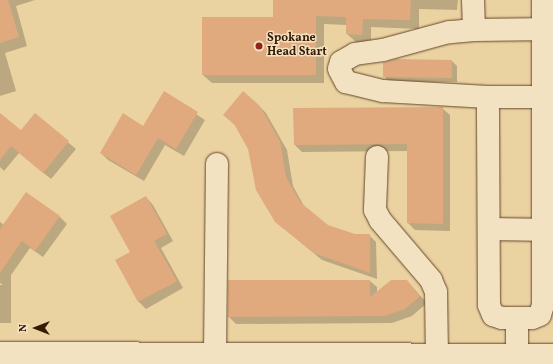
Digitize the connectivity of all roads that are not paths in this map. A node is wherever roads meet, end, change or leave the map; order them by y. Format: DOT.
graph roads {
  1 [pos="473,0"];
  2 [pos="543,0"];
  3 [pos="474,30"];
  4 [pos="548,30"];
  5 [pos="488,97"];
  6 [pos="548,97"];
  7 [pos="377,157"];
  8 [pos="217,164"];
  9 [pos="489,229"];
  10 [pos="548,230"];
  11 [pos="517,319"];
  12 [pos="0,353"];
  13 [pos="553,354"];
  14 [pos="215,355"];
  15 [pos="437,355"];
  16 [pos="517,355"];
  17 [pos="72,359"];
  18 [pos="342,359"];
  1 -- 3 [label="street"];
  2 -- 4 [label="street"];
  3 -- 4 [label="street"];
  3 -- 5 [label="street"];
  4 -- 6 [label="street"];
  5 -- 6 [label="street"];
  5 -- 9 [label="street"];
  6 -- 10 [label="street"];
  7 -- 15 [label="street"];
  8 -- 14 [label="street"];
  9 -- 10 [label="street"];
  9 -- 11 [label="street"];
  10 -- 11 [label="street"];
  11 -- 16 [label="street"];
  12 -- 17 [label="street"];
  13 -- 16 [label="street"];
  14 -- 17 [label="street"];
  14 -- 18 [label="street"];
  15 -- 16 [label="street"];
  15 -- 18 [label="street"];
}
